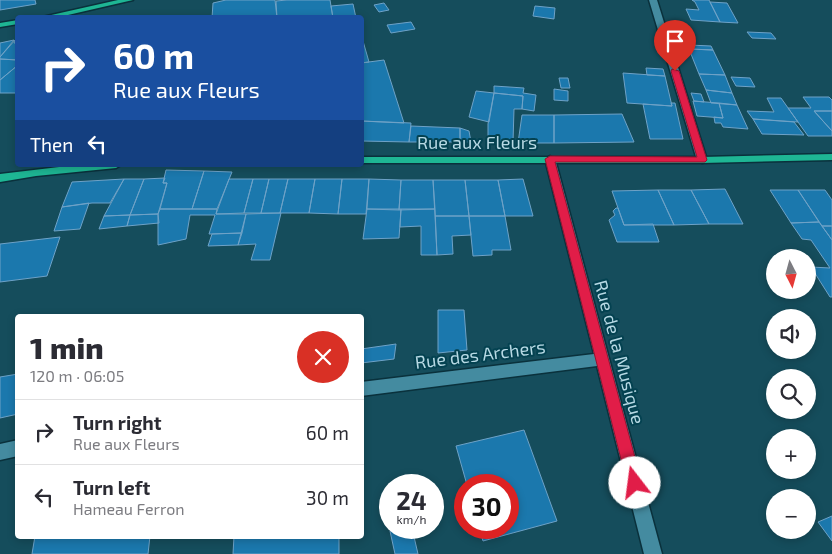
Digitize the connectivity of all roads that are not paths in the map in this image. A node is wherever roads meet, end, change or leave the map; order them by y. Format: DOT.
graph roads {
  1 [pos="129,0"];
  2 [pos="653,0"];
  3 [pos="56,15"];
  4 [pos="15,22"];
  5 [pos="0,25"];
  6 [pos="832,157"];
  7 [pos="550,159"];
  8 [pos="364,160"];
  9 [pos="702,160"];
  10 [pos="93,167"];
  11 [pos="0,178"];
  12 [pos="603,359"];
  13 [pos="364,389"];
  14 [pos="15,449"];
  15 [pos="0,452"];
  16 [pos="653,554"];
  1 -- 3 [label="main road"];
  2 -- 9 [label="street"];
  4 -- 5 [label="main road"];
  6 -- 9 [label="main road, Rue aux Fleurs"];
  7 -- 8 [label="main road, Rue aux Fleurs"];
  7 -- 9 [label="main road, Rue aux Fleurs"];
  7 -- 12 [label="street, Rue de la Musique"];
  10 -- 11 [label="main road"];
  12 -- 13 [label="street, Rue des Archers"];
  12 -- 16 [label="street, Rue de la Musique"];
  14 -- 15 [label="street"];
}
